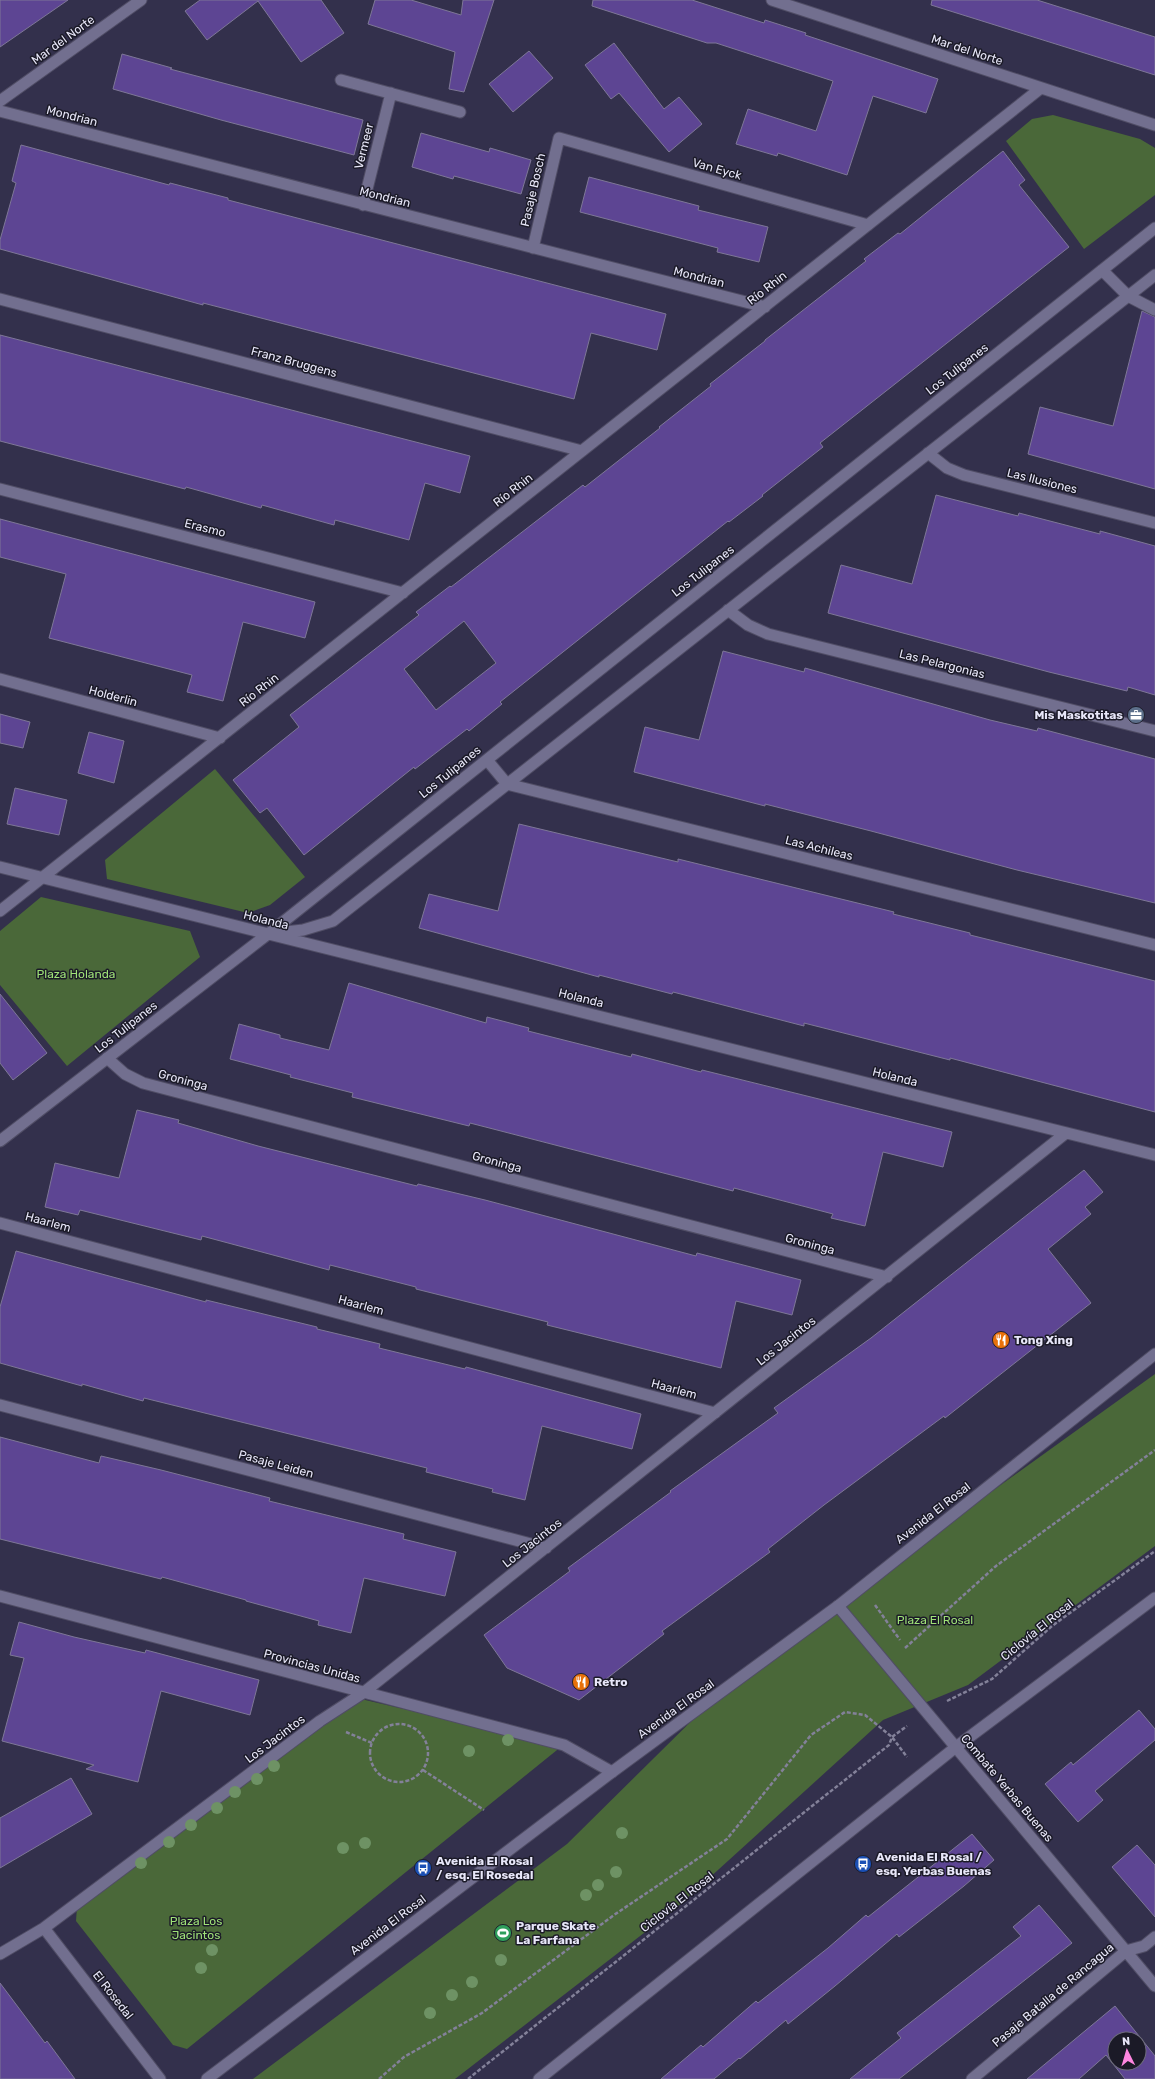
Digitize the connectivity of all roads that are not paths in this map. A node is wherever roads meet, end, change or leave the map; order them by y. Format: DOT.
graph roads {
  1 [pos="141,0"];
  2 [pos="772,0"];
  3 [pos="341,80"];
  4 [pos="1042,88"];
  5 [pos="391,93"];
  6 [pos="0,101"];
  7 [pos="0,111"];
  8 [pos="460,112"];
  9 [pos="1155,125"];
  10 [pos="559,138"];
  11 [pos="363,205"];
  12 [pos="868,225"];
  13 [pos="1155,228"];
  14 [pos="533,248"];
  15 [pos="1102,270"];
  16 [pos="1155,275"];
  17 [pos="1128,296"];
  18 [pos="0,298"];
  19 [pos="764,307"];
  20 [pos="1155,310"];
  21 [pos="582,451"];
  22 [pos="928,453"];
  23 [pos="0,489"];
  24 [pos="1155,523"];
  25 [pos="403,593"];
  26 [pos="728,610"];
  27 [pos="0,679"];
  28 [pos="1155,731"];
  29 [pos="220,738"];
  30 [pos="487,760"];
  31 [pos="507,784"];
  32 [pos="0,867"];
  33 [pos="42,877"];
  34 [pos="0,911"];
  35 [pos="268,934"];
  36 [pos="1155,944"];
  37 [pos="108,1058"];
  38 [pos="1066,1133"];
  39 [pos="0,1141"];
  40 [pos="1155,1155"];
  41 [pos="0,1223"];
  42 [pos="887,1277"];
  43 [pos="1155,1354"];
  44 [pos="0,1405"];
  45 [pos="716,1413"];
  46 [pos="546,1548"];
  47 [pos="0,1596"];
  48 [pos="1155,1598"];
  49 [pos="838,1606"];
  50 [pos="363,1693"];
  51 [pos="956,1747"];
  52 [pos="612,1772"];
  53 [pos="44,1928"];
  54 [pos="1155,1937"];
  55 [pos="1126,1951"];
  56 [pos="0,1954"];
  57 [pos="1155,1986"];
  58 [pos="160,2079"];
  59 [pos="207,2079"];
  60 [pos="539,2079"];
  61 [pos="972,2079"];
  1 -- 6 [label="street, Mar del Norte"];
  2 -- 4 [label="street, Mar del Norte"];
  3 -- 5 [label="street"];
  4 -- 9 [label="street, Mar del Norte"];
  4 -- 12 [label="street, Río Rhin"];
  5 -- 8 [label="street"];
  5 -- 11 [label="street, Vermeer"];
  7 -- 11 [label="street, Mondrian"];
  10 -- 12 [label="street, Van Eyck"];
  10 -- 14 [label="street, Pasaje Bosch"];
  11 -- 14 [label="street, Mondrian"];
  12 -- 19 [label="street, Río Rhin"];
  13 -- 15 [label="street, Los Tulipanes"];
  14 -- 19 [label="street, Mondrian"];
  15 -- 17 [label="street"];
  15 -- 30 [label="street, Los Tulipanes"];
  16 -- 17 [label="street"];
  17 -- 20 [label="street"];
  17 -- 22 [label="street"];
  18 -- 21 [label="street, Franz Bruggens"];
  19 -- 21 [label="street, Río Rhin"];
  21 -- 25 [label="street, Río Rhin"];
  22 -- 24 [label="street, Las Ilusiones"];
  22 -- 26 [label="street"];
  23 -- 25 [label="street, Erasmo"];
  25 -- 29 [label="street, Río Rhin"];
  26 -- 28 [label="street, Las Pelargonias"];
  26 -- 31 [label="street"];
  27 -- 29 [label="street, Holderlin"];
  29 -- 33 [label="street, Río Rhin"];
  30 -- 31 [label="street"];
  30 -- 35 [label="street, Los Tulipanes"];
  31 -- 35 [label="street"];
  31 -- 36 [label="street, Las Achileas"];
  32 -- 33 [label="street, Holanda"];
  33 -- 34 [label="street, Río Rhin"];
  33 -- 35 [label="street, Holanda"];
  35 -- 37 [label="street, Los Tulipanes"];
  35 -- 38 [label="street, Holanda"];
  37 -- 39 [label="street, Los Tulipanes"];
  37 -- 42 [label="street, Groninga"];
  38 -- 40 [label="street, Holanda"];
  38 -- 42 [label="street, Los Jacintos"];
  41 -- 45 [label="street, Haarlem"];
  42 -- 45 [label="street, Los Jacintos"];
  43 -- 49 [label="street, Avenida El Rosal"];
  44 -- 46 [label="street, Pasaje Leiden"];
  45 -- 46 [label="street, Los Jacintos"];
  46 -- 50 [label="street, Los Jacintos"];
  47 -- 50 [label="street, Provincias Unidas"];
  48 -- 51 [label="street"];
  49 -- 51 [label="street, Combate Yerbas Buenas"];
  49 -- 52 [label="street, Avenida El Rosal"];
  50 -- 52 [label="street, Provincias Unidas"];
  50 -- 53 [label="street, Los Jacintos"];
  51 -- 55 [label="street, Combate Yerbas Buenas"];
  51 -- 60 [label="street"];
  52 -- 59 [label="street, Avenida El Rosal"];
  53 -- 56 [label="street, Los Jacintos"];
  53 -- 58 [label="street, El Rosedal"];
  54 -- 55 [label="street, Pasaje Batalla de Rancagua"];
  55 -- 57 [label="street, Combate Yerbas Buenas"];
  55 -- 61 [label="street, Pasaje Batalla de Rancagua"];
}
